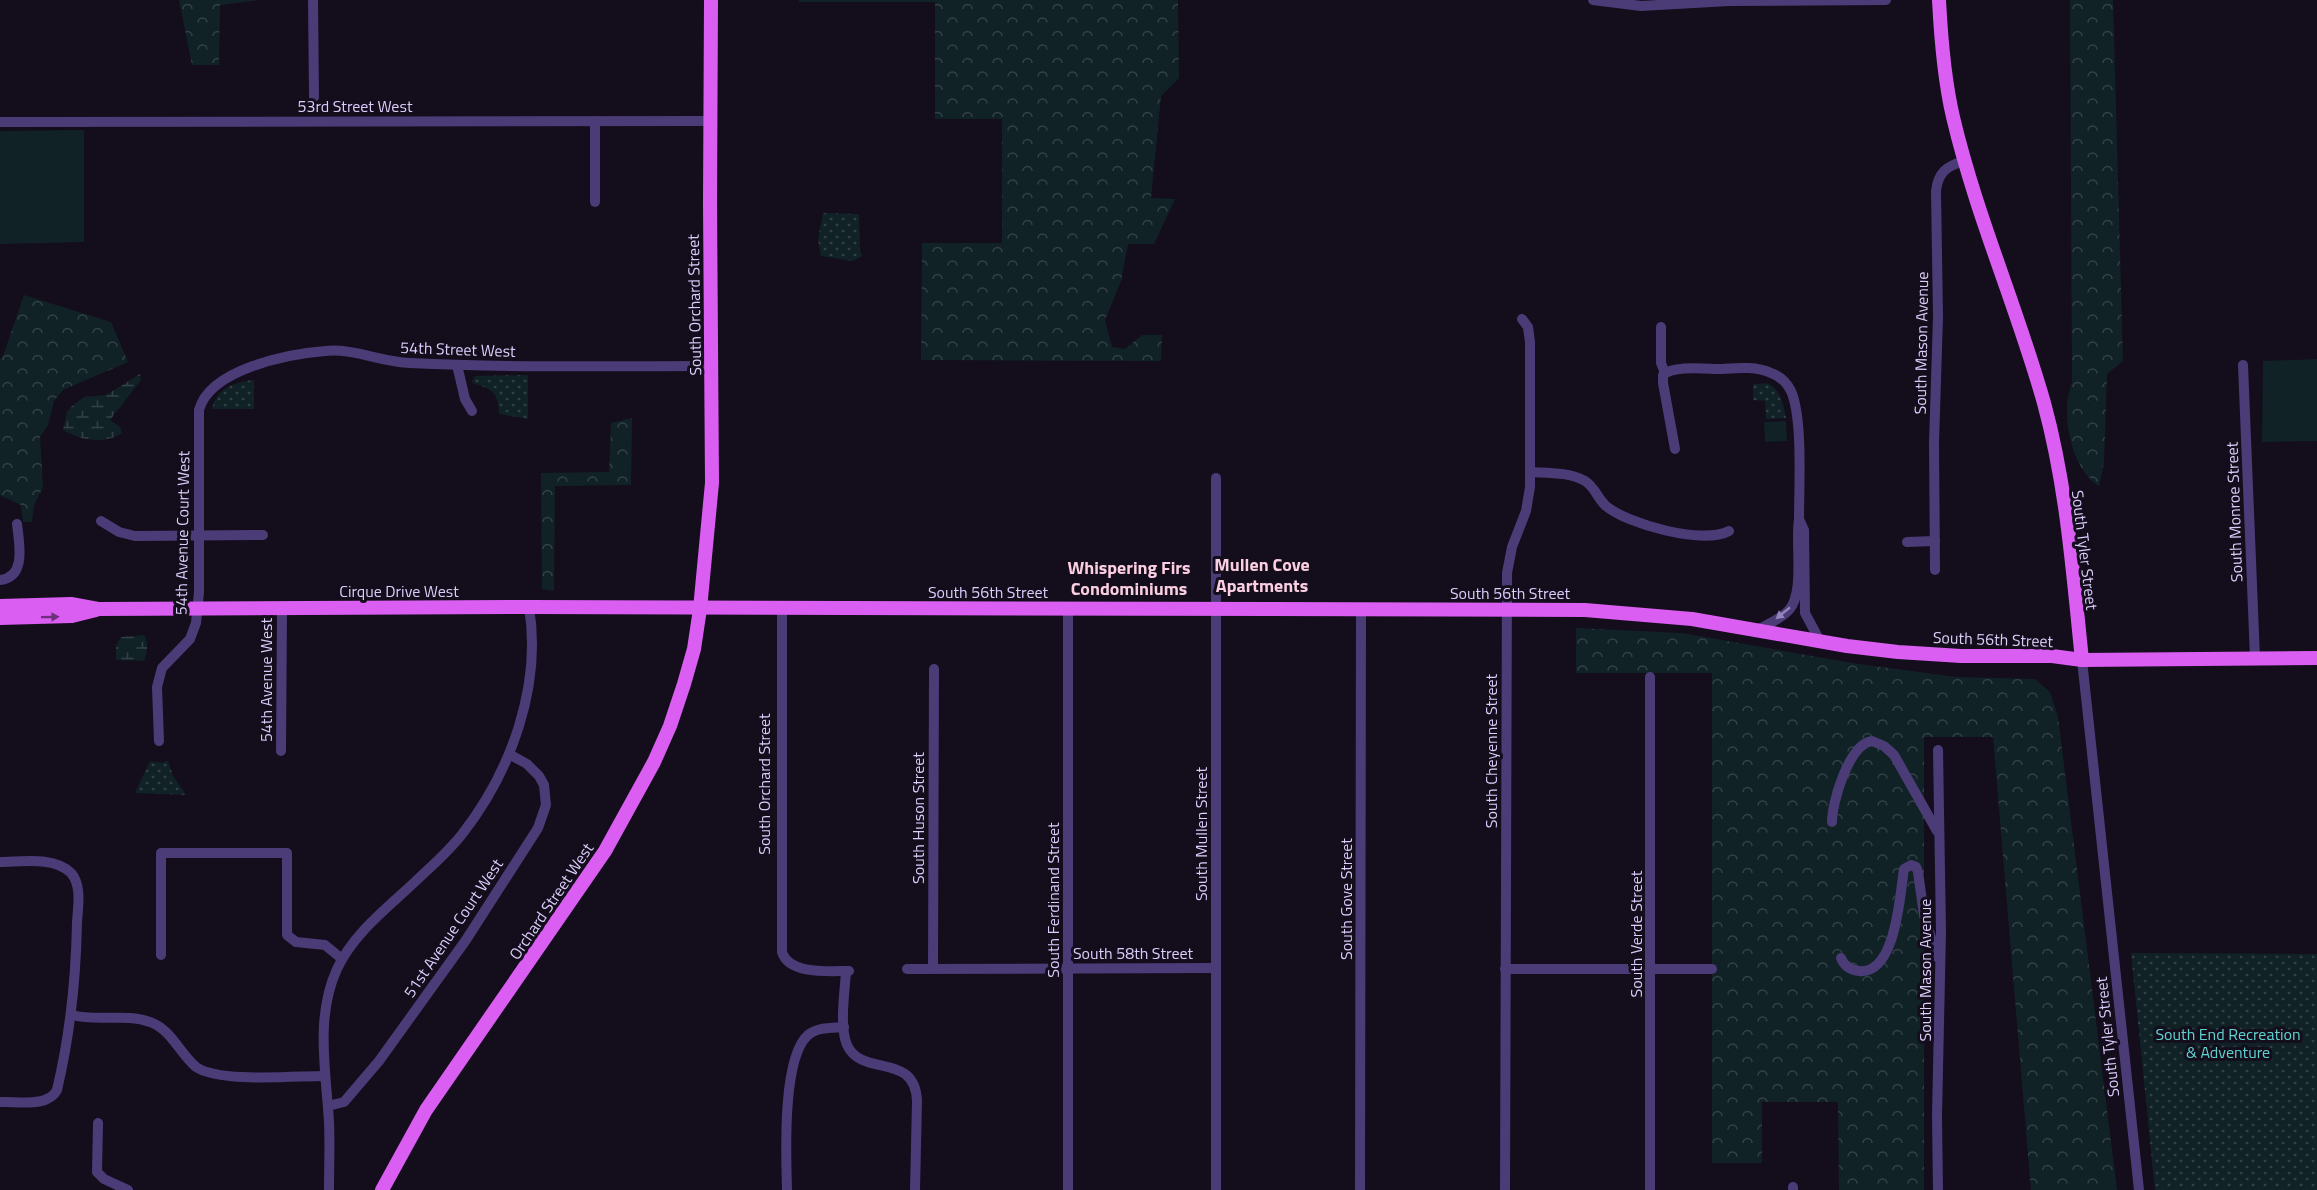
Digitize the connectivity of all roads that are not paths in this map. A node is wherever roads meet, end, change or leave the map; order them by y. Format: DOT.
graph roads {
  1 [pos="313,0"];
  2 [pos="711,0"];
  3 [pos="1593,0"];
  4 [pos="1850,0"];
  5 [pos="1886,0"];
  6 [pos="1939,0"];
  7 [pos="314,97"];
  8 [pos="595,121"];
  9 [pos="711,121"];
  10 [pos="0,122"];
  11 [pos="1964,161"];
  12 [pos="595,202"];
  13 [pos="1522,319"];
  14 [pos="1660,327"];
  15 [pos="457,364"];
  16 [pos="2243,365"];
  17 [pos="711,366"];
  18 [pos="1665,373"];
  19 [pos="212,387"];
  20 [pos="472,411"];
  21 [pos="1675,449"];
  22 [pos="1530,472"];
  23 [pos="1216,478"];
  24 [pos="1799,519"];
  25 [pos="101,521"];
  26 [pos="17,524"];
  27 [pos="1729,531"];
  28 [pos="264,535"];
  29 [pos="199,536"];
  30 [pos="1907,542"];
  31 [pos="1935,542"];
  32 [pos="1935,570"];
  33 [pos="0,580"];
  34 [pos="0,606"];
  35 [pos="197,608"];
  36 [pos="282,608"];
  37 [pos="529,608"];
  38 [pos="98,609"];
  39 [pos="700,609"];
  40 [pos="782,609"];
  41 [pos="1068,609"];
  42 [pos="1216,609"];
  43 [pos="1361,609"];
  44 [pos="1506,609"];
  45 [pos="0,618"];
  46 [pos="1757,630"];
  47 [pos="1820,641"];
  48 [pos="2255,658"];
  49 [pos="2317,658"];
  50 [pos="2082,660"];
  51 [pos="934,669"];
  52 [pos="1650,677"];
  53 [pos="159,741"];
  54 [pos="1938,750"];
  55 [pos="281,751"];
  56 [pos="509,754"];
  57 [pos="1832,822"];
  58 [pos="1938,834"];
  59 [pos="0,862"];
  60 [pos="161,955"];
  61 [pos="1841,958"];
  62 [pos="342,959"];
  63 [pos="1940,965"];
  64 [pos="933,968"];
  65 [pos="1216,968"];
  66 [pos="907,969"];
  67 [pos="1068,969"];
  68 [pos="1505,969"];
  69 [pos="1651,969"];
  70 [pos="1712,969"];
  71 [pos="72,1015"];
  72 [pos="844,1027"];
  73 [pos="325,1076"];
  74 [pos="0,1102"];
  75 [pos="328,1106"];
  76 [pos="98,1123"];
  77 [pos="128,1190"];
  78 [pos="329,1190"];
  79 [pos="382,1190"];
  80 [pos="787,1190"];
  81 [pos="915,1190"];
  82 [pos="1068,1190"];
  83 [pos="1216,1190"];
  84 [pos="1360,1190"];
  85 [pos="1505,1190"];
  86 [pos="1650,1190"];
  87 [pos="1938,1190"];
  88 [pos="2139,1190"];
  1 -- 7 [label="street"];
  2 -- 9 [label="main road, South Orchard Street"];
  3 -- 4 [label="street"];
  4 -- 5 [label="street"];
  6 -- 11 [label="main road, South Tyler Street"];
  8 -- 9 [label="street, 53rd Street West"];
  8 -- 10 [label="street, 53rd Street West"];
  8 -- 12 [label="street"];
  9 -- 17 [label="main road, South Orchard Street"];
  11 -- 31 [label="street, South Mason Avenue"];
  11 -- 50 [label="main road, South Tyler Street"];
  13 -- 22 [label="street, South Cheyenne Street"];
  14 -- 18 [label="street"];
  15 -- 17 [label="street, 54th Street West"];
  15 -- 19 [label="street, 54th Street West"];
  15 -- 20 [label="street"];
  16 -- 48 [label="street, South Monroe Street"];
  17 -- 39 [label="main road, South Orchard Street"];
  18 -- 21 [label="street"];
  18 -- 24 [label="street"];
  19 -- 29 [label="street, 54th Avenue Court West"];
  22 -- 27 [label="street"];
  22 -- 44 [label="street, South Cheyenne Street"];
  23 -- 42 [label="street, South Mullen Street"];
  24 -- 46 [label="street, one-way"];
  24 -- 47 [label="street"];
  25 -- 29 [label="street"];
  26 -- 33 [label="street"];
  28 -- 29 [label="street"];
  29 -- 35 [label="street, 54th Avenue Court West"];
  30 -- 31 [label="street"];
  31 -- 32 [label="street, South Mason Avenue"];
  34 -- 38 [label="main road, Cirque Drive West"];
  35 -- 36 [label="main road, Cirque Drive West"];
  35 -- 38 [label="main road, Cirque Drive West"];
  35 -- 53 [label="street, 54th Avenue Court West"];
  36 -- 37 [label="main road, Cirque Drive West"];
  36 -- 55 [label="street, 54th Avenue West"];
  37 -- 39 [label="main road, Cirque Drive West"];
  37 -- 56 [label="street"];
  45 -- 38 [label="main road, Cirque Drive West, one-way"];
  39 -- 40 [label="main road, South 56th Street"];
  39 -- 79 [label="main road, Orchard Street West"];
  40 -- 41 [label="main road, South 56th Street"];
  40 -- 72 [label="street, South Orchard Street"];
  41 -- 42 [label="main road, South 56th Street"];
  41 -- 67 [label="street, South Ferdinand Street"];
  42 -- 43 [label="main road, South 56th Street"];
  42 -- 65 [label="street, South Mullen Street"];
  43 -- 44 [label="main road, South 56th Street"];
  43 -- 84 [label="street, South Gove Street"];
  44 -- 46 [label="main road, South 56th Street"];
  44 -- 68 [label="street, South Cheyenne Street"];
  46 -- 47 [label="main road, South 56th Street"];
  47 -- 50 [label="main road, South 56th Street"];
  48 -- 49 [label="main road, South 56th Street"];
  48 -- 50 [label="main road, South 56th Street"];
  50 -- 88 [label="street, South Tyler Street"];
  51 -- 64 [label="street, South Huson Street"];
  52 -- 69 [label="street, South Verde Street"];
  54 -- 58 [label="street, South Mason Avenue"];
  56 -- 62 [label="street"];
  56 -- 75 [label="street, 51st Avenue Court West"];
  57 -- 58 [label="street"];
  58 -- 63 [label="street, South Mason Avenue"];
  59 -- 71 [label="street"];
  60 -- 62 [label="street"];
  61 -- 63 [label="street"];
  62 -- 73 [label="street"];
  63 -- 87 [label="street, South Mason Avenue"];
  64 -- 66 [label="street, South 58th Street"];
  64 -- 67 [label="street, South 58th Street"];
  65 -- 67 [label="street, South 58th Street"];
  65 -- 83 [label="street, South Mullen Street"];
  67 -- 82 [label="street, South Ferdinand Street"];
  68 -- 69 [label="street"];
  68 -- 85 [label="street, South Cheyenne Street"];
  69 -- 70 [label="street"];
  69 -- 86 [label="street, South Verde Street"];
  71 -- 73 [label="street"];
  71 -- 74 [label="street"];
  72 -- 80 [label="street"];
  72 -- 81 [label="street"];
  73 -- 75 [label="street"];
  75 -- 78 [label="street"];
  76 -- 77 [label="street"];
}
